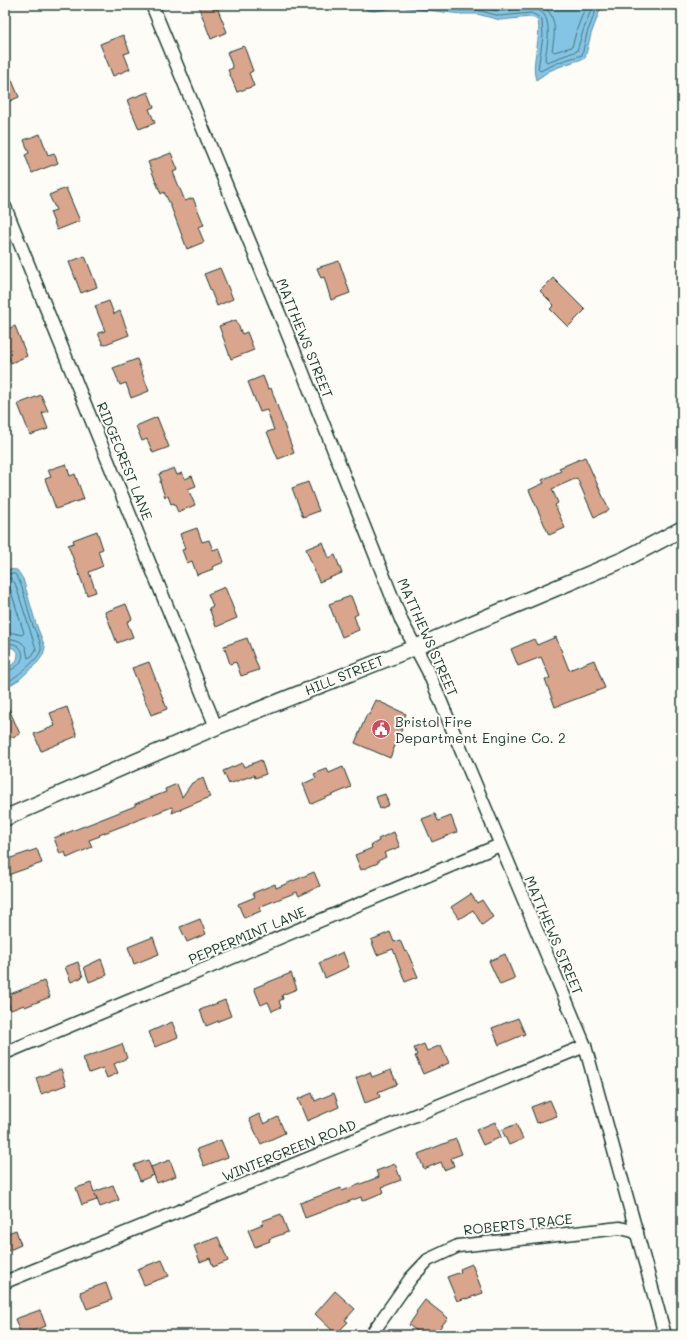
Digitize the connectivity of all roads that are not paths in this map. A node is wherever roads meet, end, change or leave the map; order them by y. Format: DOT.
graph roads {
  1 [pos="152,5"];
  2 [pos="5,207"];
  3 [pos="682,529"];
  4 [pos="416,647"];
  5 [pos="216,727"];
  6 [pos="5,818"];
  7 [pos="500,845"];
  8 [pos="585,1046"];
  9 [pos="5,1053"];
  10 [pos="637,1232"];
  11 [pos="5,1282"];
  12 [pos="371,1335"];
  13 [pos="665,1335"];
  1 -- 4 [label="street, MATTHEWS STREET"];
  2 -- 5 [label="street, RIDGECREST LANE"];
  3 -- 4 [label="street, HILL STREET"];
  4 -- 5 [label="street, HILL STREET"];
  4 -- 7 [label="street, MATTHEWS STREET"];
  5 -- 6 [label="street, HILL STREET"];
  7 -- 8 [label="street, MATTHEWS STREET"];
  7 -- 9 [label="street, PEPPERMINT LANE"];
  8 -- 10 [label="street, MATTHEWS STREET"];
  8 -- 11 [label="street, WINTERGREEN ROAD"];
  10 -- 12 [label="street, ROBERTS TRACE"];
  10 -- 13 [label="street, MATTHEWS STREET"];
}
